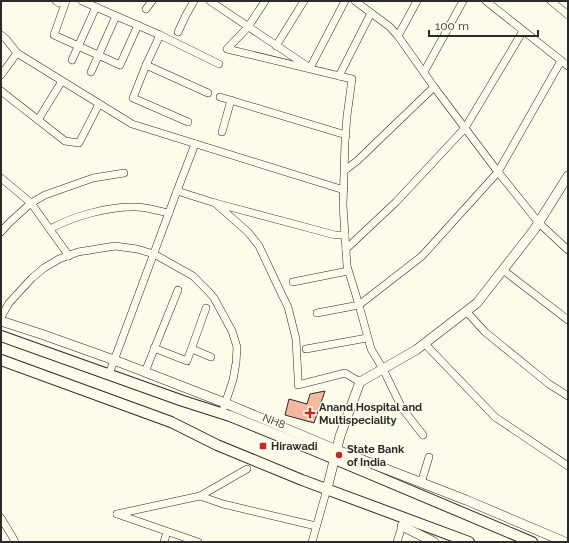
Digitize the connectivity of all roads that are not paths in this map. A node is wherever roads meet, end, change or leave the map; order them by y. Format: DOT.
graph roads {
  1 [pos="82,1"];
  2 [pos="152,1"];
  3 [pos="194,1"];
  4 [pos="210,1"];
  5 [pos="265,1"];
  6 [pos="304,1"];
  7 [pos="345,1"];
  8 [pos="354,1"];
  9 [pos="417,1"];
  10 [pos="463,1"];
  11 [pos="486,1"];
  12 [pos="551,1"];
  13 [pos="60,2"];
  14 [pos="96,7"];
  15 [pos="146,10"];
  16 [pos="371,13"];
  17 [pos="568,15"];
  18 [pos="116,16"];
  19 [pos="138,25"];
  20 [pos="248,27"];
  21 [pos="523,31"];
  22 [pos="178,32"];
  23 [pos="160,35"];
  24 [pos="1,36"];
  25 [pos="398,36"];
  26 [pos="78,46"];
  27 [pos="276,46"];
  28 [pos="17,53"];
  29 [pos="98,55"];
  30 [pos="72,60"];
  31 [pos="561,61"];
  32 [pos="219,64"];
  33 [pos="146,65"];
  34 [pos="568,66"];
  35 [pos="310,68"];
  36 [pos="91,72"];
  37 [pos="424,72"];
  38 [pos="1,75"];
  39 [pos="339,76"];
  40 [pos="62,81"];
  41 [pos="434,87"];
  42 [pos="1,91"];
  43 [pos="208,93"];
  44 [pos="220,97"];
  45 [pos="231,100"];
  46 [pos="99,104"];
  47 [pos="38,120"];
  48 [pos="188,122"];
  49 [pos="465,128"];
  50 [pos="222,132"];
  51 [pos="346,135"];
  52 [pos="196,144"];
  53 [pos="345,170"];
  54 [pos="498,172"];
  55 [pos="124,173"];
  56 [pos="568,176"];
  57 [pos="1,178"];
  58 [pos="344,190"];
  59 [pos="177,191"];
  60 [pos="31,202"];
  61 [pos="215,203"];
  62 [pos="169,213"];
  63 [pos="539,223"];
  64 [pos="50,229"];
  65 [pos="1,232"];
  66 [pos="345,235"];
  67 [pos="346,249"];
  68 [pos="568,250"];
  69 [pos="154,254"];
  70 [pos="69,256"];
  71 [pos="503,270"];
  72 [pos="348,271"];
  73 [pos="293,282"];
  74 [pos="178,290"];
  75 [pos="359,306"];
  76 [pos="206,308"];
  77 [pos="466,311"];
  78 [pos="317,313"];
  79 [pos="1,317"];
  80 [pos="568,320"];
  81 [pos="1,321"];
  82 [pos="1,336"];
  83 [pos="367,338"];
  84 [pos="425,344"];
  85 [pos="154,348"];
  86 [pos="192,349"];
  87 [pos="306,349"];
  88 [pos="212,357"];
  89 [pos="1,360"];
  90 [pos="114,360"];
  91 [pos="383,369"];
  92 [pos="145,372"];
  93 [pos="108,374"];
  94 [pos="360,382"];
  95 [pos="568,396"];
  96 [pos="225,403"];
  97 [pos="222,414"];
  98 [pos="423,435"];
  99 [pos="336,454"];
  100 [pos="429,457"];
  101 [pos="568,466"];
  102 [pos="246,469"];
  103 [pos="422,483"];
  104 [pos="327,489"];
  105 [pos="200,496"];
  106 [pos="1,518"];
  107 [pos="404,522"];
  108 [pos="316,526"];
  109 [pos="167,532"];
  110 [pos="463,541"];
  111 [pos="15,542"];
  112 [pos="164,542"];
  113 [pos="198,542"];
  114 [pos="312,542"];
  115 [pos="398,542"];
  116 [pos="434,542"];
  117 [pos="532,542"];
  118 [pos="565,542"];
  1 -- 14 [label="street"];
  2 -- 15 [label="street"];
  3 -- 22 [label="street"];
  4 -- 20 [label="street"];
  5 -- 20 [label="street"];
  6 -- 27 [label="street"];
  7 -- 35 [label="street"];
  8 -- 16 [label="street"];
  9 -- 25 [label="street"];
  10 -- 37 [label="street"];
  11 -- 21 [label="street"];
  12 -- 17 [label="street"];
  13 -- 26 [label="street"];
  14 -- 18 [label="street"];
  14 -- 26 [label="street"];
  16 -- 25 [label="street"];
  16 -- 39 [label="street"];
  18 -- 19 [label="street"];
  18 -- 29 [label="street"];
  19 -- 23 [label="street"];
  19 -- 29 [label="street"];
  20 -- 27 [label="street"];
  20 -- 35 [label="street"];
  21 -- 31 [label="street"];
  21 -- 49 [label="street"];
  23 -- 32 [label="street"];
  23 -- 33 [label="street"];
  24 -- 28 [label="street"];
  25 -- 37 [label="street"];
  26 -- 29 [label="street"];
  26 -- 30 [label="street"];
  27 -- 35 [label="street"];
  28 -- 38 [label="street"];
  28 -- 40 [label="street"];
  29 -- 36 [label="street"];
  31 -- 34 [label="street"];
  31 -- 54 [label="street"];
  33 -- 43 [label="street"];
  33 -- 48 [label="street"];
  35 -- 39 [label="street"];
  37 -- 41 [label="street"];
  39 -- 51 [label="street"];
  40 -- 46 [label="street"];
  40 -- 47 [label="street"];
  41 -- 49 [label="street"];
  41 -- 53 [label="street"];
  42 -- 47 [label="street"];
  44 -- 45 [label="street"];
  45 -- 50 [label="street"];
  45 -- 51 [label="street"];
  46 -- 47 [label="street"];
  46 -- 52 [label="street"];
  49 -- 54 [label="street"];
  49 -- 67 [label="street"];
  51 -- 53 [label="street"];
  52 -- 58 [label="street"];
  52 -- 59 [label="street"];
  53 -- 58 [label="street"];
  54 -- 63 [label="street"];
  54 -- 75 [label="street"];
  55 -- 60 [label="street"];
  56 -- 63 [label="street"];
  57 -- 60 [label="street"];
  58 -- 66 [label="street"];
  59 -- 61 [label="street"];
  59 -- 62 [label="street"];
  60 -- 64 [label="street"];
  60 -- 65 [label="street"];
  61 -- 66 [label="street"];
  61 -- 94 [label="street"];
  62 -- 64 [label="street"];
  62 -- 69 [label="street"];
  63 -- 68 [label="street"];
  63 -- 71 [label="street"];
  64 -- 70 [label="street"];
  66 -- 67 [label="street"];
  67 -- 72 [label="street"];
  69 -- 70 [label="street"];
  69 -- 90 [label="street"];
  69 -- 96 [label="street"];
  70 -- 79 [label="street"];
  71 -- 77 [label="street"];
  71 -- 80 [label="street"];
  72 -- 73 [label="street"];
  72 -- 75 [label="street"];
  74 -- 85 [label="street"];
  75 -- 78 [label="street"];
  75 -- 83 [label="street"];
  76 -- 86 [label="street"];
  77 -- 84 [label="street"];
  77 -- 95 [label="street"];
  81 -- 90 [label="street"];
  82 -- 93 [label="main road, NH8"];
  83 -- 87 [label="street"];
  83 -- 91 [label="street"];
  84 -- 91 [label="street"];
  84 -- 101 [label="street"];
  85 -- 86 [label="street"];
  85 -- 92 [label="street"];
  86 -- 88 [label="street"];
  89 -- 104 [label="main road"];
  90 -- 92 [label="street"];
  90 -- 93 [label="street"];
  91 -- 94 [label="street"];
  91 -- 98 [label="street"];
  92 -- 96 [label="street"];
  93 -- 97 [label="main road, NH8"];
  94 -- 99 [label="street"];
  96 -- 97 [label="street"];
  96 -- 99 [label="street"];
  97 -- 99 [label="main road, NH8"];
  99 -- 103 [label="street"];
  99 -- 104 [label="street"];
  99 -- 117 [label="main road, NH8"];
  100 -- 103 [label="street"];
  102 -- 105 [label="street"];
  103 -- 118 [label="street"];
  104 -- 107 [label="main road"];
  104 -- 108 [label="street"];
  105 -- 108 [label="street"];
  105 -- 109 [label="street"];
  106 -- 111 [label="street"];
  107 -- 110 [label="main road"];
  107 -- 115 [label="street"];
  107 -- 116 [label="street"];
  108 -- 114 [label="street"];
  109 -- 112 [label="street"];
  109 -- 113 [label="street"];
}
